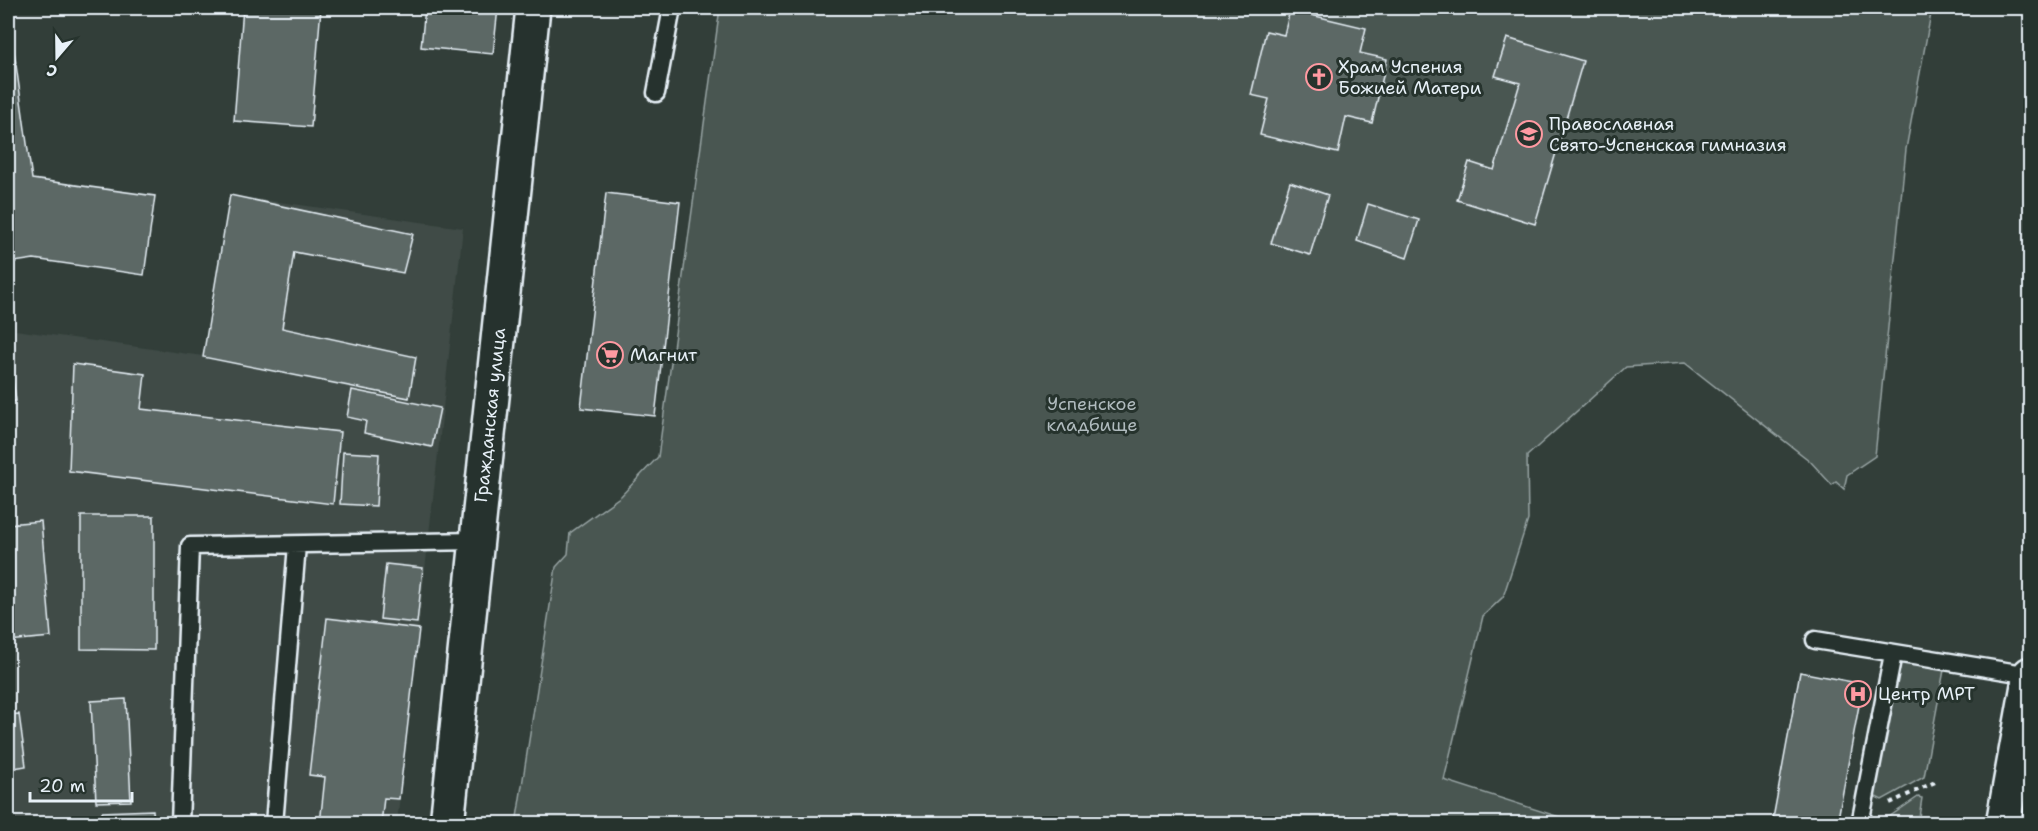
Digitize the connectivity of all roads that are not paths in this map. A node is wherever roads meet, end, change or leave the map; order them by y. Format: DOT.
graph roads {
  1 [pos="533,8"];
  2 [pos="672,8"];
  3 [pos="656,93"];
  4 [pos="477,541"];
  5 [pos="297,544"];
  6 [pos="1815,640"];
  7 [pos="1893,654"];
  8 [pos="2030,675"];
  9 [pos="1861,820"];
  10 [pos="180,824"];
  11 [pos="273,824"];
  12 [pos="447,824"];
  13 [pos="2003,824"];
  1 -- 4 [label="main road, Гражданская улица"];
  2 -- 3 [label="lane"];
  4 -- 5 [label="lane"];
  4 -- 12 [label="main road, Гражданская улица"];
  5 -- 10 [label="lane"];
  5 -- 11 [label="lane"];
  6 -- 7 [label="lane"];
  7 -- 8 [label="lane"];
  7 -- 9 [label="lane"];
  8 -- 13 [label="main road"];
}
